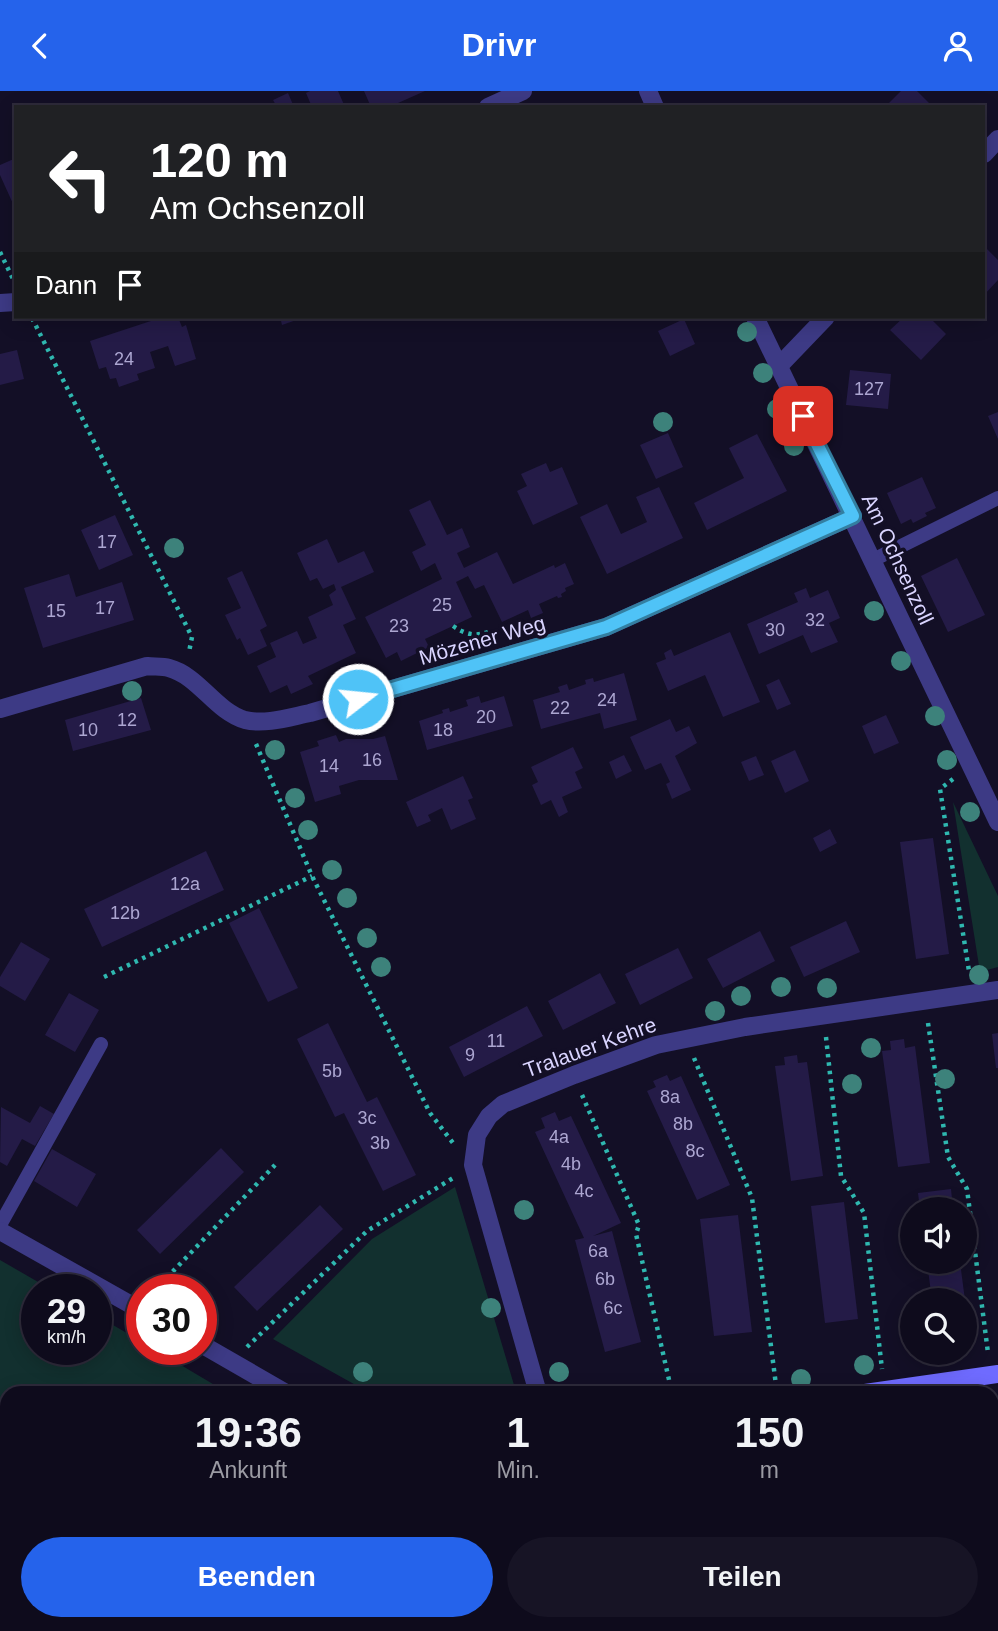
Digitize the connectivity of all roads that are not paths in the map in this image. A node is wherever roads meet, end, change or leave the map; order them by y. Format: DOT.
graph roads {
  1 [pos="523,91"];
  2 [pos="492,105"];
  3 [pos="998,139"];
  4 [pos="985,153"];
  5 [pos="756,319"];
  6 [pos="825,319"];
  7 [pos="779,366"];
  8 [pos="998,498"];
  9 [pos="853,516"];
  10 [pos="873,560"];
  11 [pos="0,709"];
  12 [pos="998,823"];
  13 [pos="998,990"];
  14 [pos="101,1044"];
  15 [pos="0,1225"];
  16 [pos="0,1231"];
  17 [pos="126,1302"];
  18 [pos="217,1354"];
  19 [pos="995,1375"];
  20 [pos="274,1386"];
  21 [pos="536,1386"];
  22 [pos="924,1386"];
  1 -- 2 [label="street"];
  3 -- 4 [label="street"];
  5 -- 7 [label="street, Am Ochsenzoll"];
  6 -- 7 [label="street"];
  7 -- 9 [label="street, Am Ochsenzoll"];
  8 -- 10 [label="lane"];
  9 -- 10 [label="street, Am Ochsenzoll"];
  9 -- 11 [label="street, Mözener Weg"];
  10 -- 12 [label="street, Am Ochsenzoll"];
  13 -- 21 [label="street, Tralauer Kehre"];
  14 -- 15 [label="lane"];
  16 -- 17 [label="street"];
  18 -- 20 [label="street"];
  19 -- 22 [label="street"];
}
